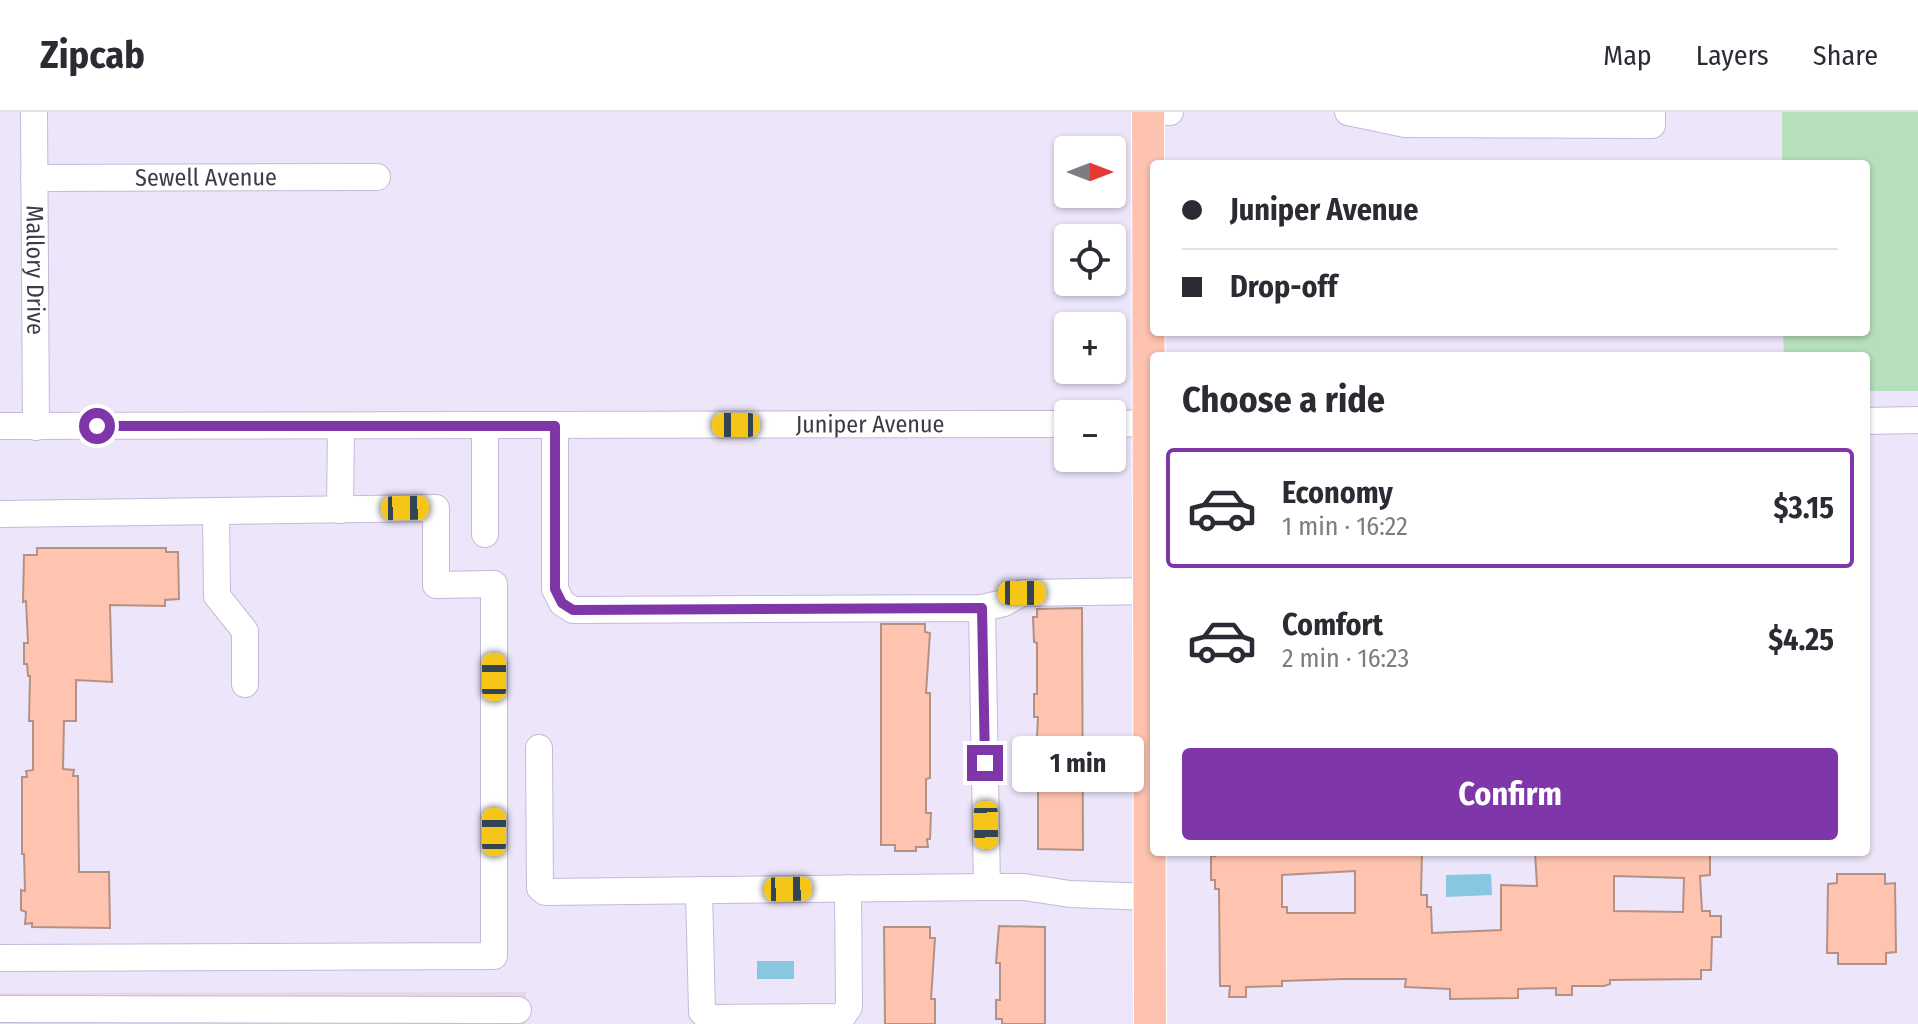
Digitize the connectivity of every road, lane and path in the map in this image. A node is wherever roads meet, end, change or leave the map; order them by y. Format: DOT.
graph roads {
  1 [pos="34,112"];
  2 [pos="1148,112"];
  3 [pos="1170,112"];
  4 [pos="1348,112"];
  5 [pos="1405,118"];
  6 [pos="1652,119"];
  7 [pos="377,177"];
  8 [pos="34,178"];
  9 [pos="1150,268"];
  10 [pos="1918,420"];
  11 [pos="1870,421"];
  12 [pos="1054,424"];
  13 [pos="1126,424"];
  14 [pos="1150,424"];
  15 [pos="485,425"];
  16 [pos="0,426"];
  17 [pos="341,426"];
  18 [pos="555,426"];
  19 [pos="36,427"];
  20 [pos="340,510"];
  21 [pos="216,513"];
  22 [pos="0,514"];
  23 [pos="485,534"];
  24 [pos="1150,591"];
  25 [pos="982,608"];
  26 [pos="245,684"];
  27 [pos="539,748"];
  28 [pos="987,887"];
  29 [pos="848,888"];
  30 [pos="699,890"];
  31 [pos="1150,897"];
  32 [pos="0,958"];
  33 [pos="0,1009"];
  34 [pos="518,1010"];
  35 [pos="1150,1024"];
  1 -- 8 [label="street, Mallory Drive"];
  2 -- 3 [label="street"];
  2 -- 9 [label="main road"];
  4 -- 5 [label="street"];
  5 -- 6 [label="street"];
  7 -- 8 [label="street, Sewell Avenue"];
  8 -- 19 [label="street, Mallory Drive"];
  10 -- 11 [label="street"];
  12 -- 18 [label="street, Juniper Avenue"];
  13 -- 14 [label="street"];
  15 -- 17 [label="street, Juniper Avenue"];
  15 -- 18 [label="street, Juniper Avenue"];
  15 -- 23 [label="street"];
  16 -- 19 [label="street, Juniper Avenue"];
  17 -- 19 [label="street, Juniper Avenue"];
  17 -- 20 [label="street"];
  18 -- 25 [label="street"];
  20 -- 21 [label="street"];
  20 -- 32 [label="street"];
  21 -- 22 [label="street"];
  21 -- 26 [label="street"];
  24 -- 25 [label="street"];
  24 -- 31 [label="main road"];
  25 -- 28 [label="street"];
  27 -- 30 [label="street"];
  28 -- 29 [label="street"];
  28 -- 31 [label="street"];
  29 -- 30 [label="street"];
  29 -- 30 [label="street"];
  31 -- 35 [label="main road"];
  33 -- 34 [label="street"];
}
